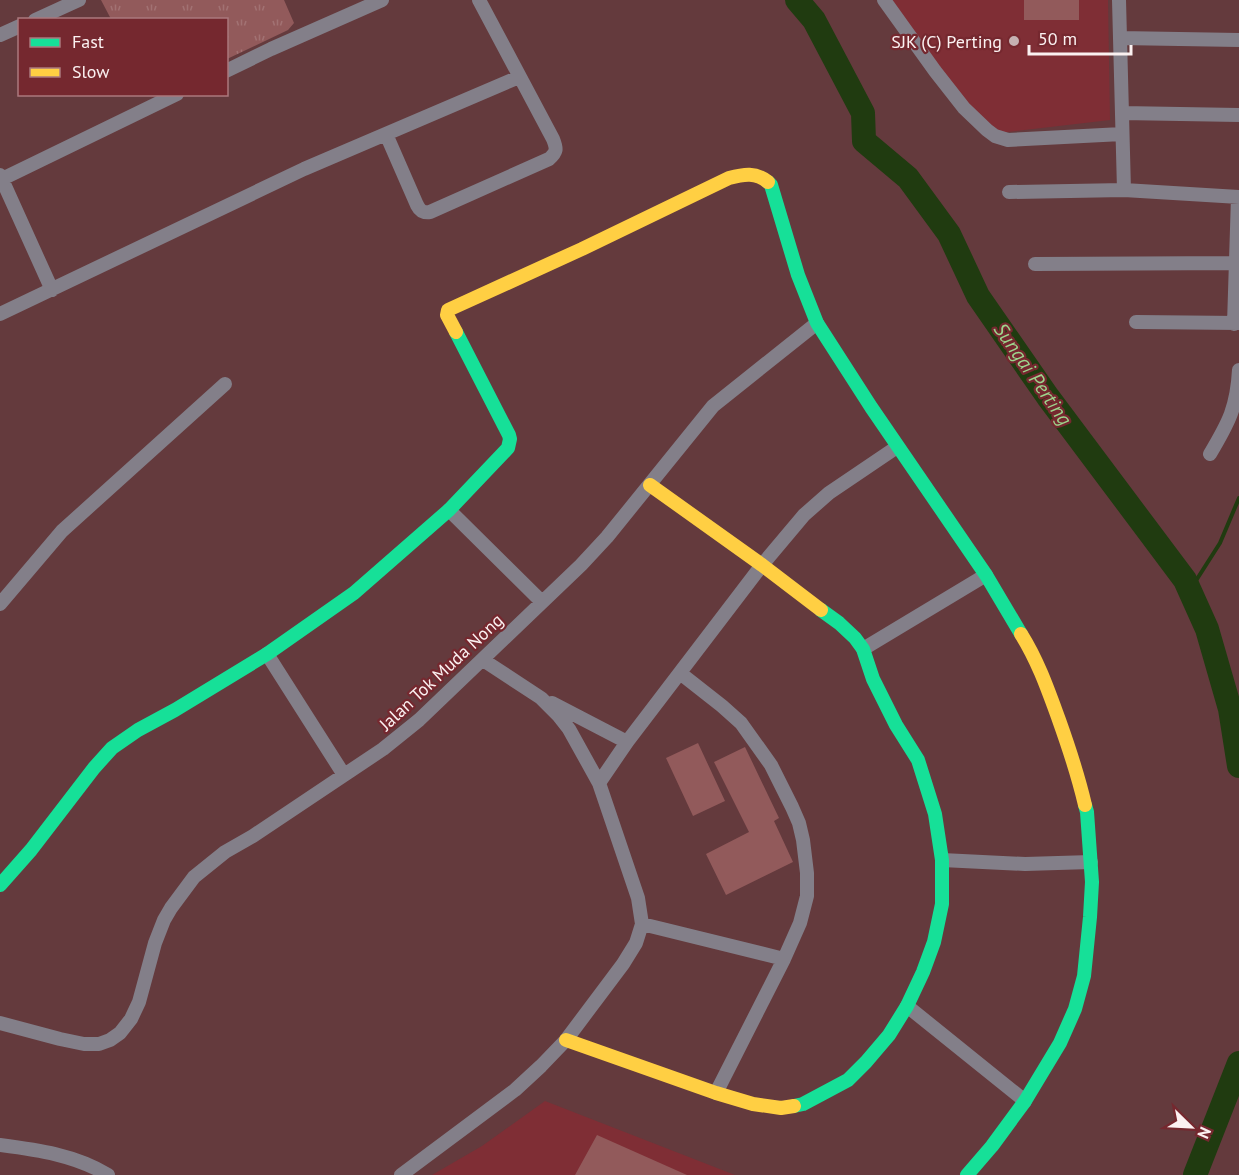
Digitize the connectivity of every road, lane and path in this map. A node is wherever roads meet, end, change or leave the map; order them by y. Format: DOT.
graph roads {
  1 [pos="79,0"];
  2 [pos="382,0"];
  3 [pos="479,0"];
  4 [pos="884,0"];
  5 [pos="1119,0"];
  6 [pos="39,18"];
  7 [pos="18,27"];
  8 [pos="0,35"];
  9 [pos="1120,38"];
  10 [pos="1239,40"];
  11 [pos="228,70"];
  12 [pos="519,77"];
  13 [pos="173,96"];
  14 [pos="1122,113"];
  15 [pos="1239,115"];
  16 [pos="386,134"];
  17 [pos="1122,135"];
  18 [pos="1,177"];
  19 [pos="1124,190"];
  20 [pos="1009,192"];
  21 [pos="1238,197"];
  22 [pos="1237,263"];
  23 [pos="1035,264"];
  24 [pos="52,290"];
  25 [pos="0,314"];
  26 [pos="1136,322"];
  27 [pos="817,323"];
  28 [pos="1237,323"];
  29 [pos="1239,370"];
  30 [pos="225,384"];
  31 [pos="897,447"];
  32 [pos="1210,454"];
  33 [pos="650,485"];
  34 [pos="449,510"];
  35 [pos="762,565"];
  36 [pos="986,575"];
  37 [pos="17,584"];
  38 [pos="0,586"];
  39 [pos="542,602"];
  40 [pos="0,604"];
  41 [pos="863,650"];
  42 [pos="267,654"];
  43 [pos="483,660"];
  44 [pos="680,673"];
  45 [pos="541,698"];
  46 [pos="627,742"];
  47 [pos="344,775"];
  48 [pos="598,783"];
  49 [pos="942,860"];
  50 [pos="1091,862"];
  51 [pos="0,885"];
  52 [pos="642,924"];
  53 [pos="784,959"];
  54 [pos="908,1006"];
  55 [pos="0,1023"];
  56 [pos="566,1040"];
  57 [pos="716,1092"];
  58 [pos="1025,1101"];
  59 [pos="0,1145"];
  60 [pos="108,1175"];
  61 [pos="401,1175"];
  62 [pos="967,1175"];
  1 -- 6 [label="street"];
  2 -- 11 [label="street"];
  3 -- 12 [label="street"];
  4 -- 17 [label="street"];
  5 -- 9 [label="street"];
  7 -- 8 [label="street"];
  9 -- 10 [label="street"];
  9 -- 14 [label="street"];
  12 -- 16 [label="street"];
  12 -- 16 [label="street"];
  13 -- 18 [label="street"];
  14 -- 15 [label="street"];
  14 -- 17 [label="street"];
  16 -- 24 [label="street"];
  17 -- 19 [label="street"];
  18 -- 24 [label="street"];
  19 -- 20 [label="street"];
  19 -- 21 [label="street"];
  21 -- 22 [label="street"];
  22 -- 23 [label="street"];
  22 -- 28 [label="street"];
  24 -- 25 [label="street"];
  26 -- 28 [label="street"];
  27 -- 31 [label="street"];
  27 -- 33 [label="street, Jalan Tok Muda Nong"];
  27 -- 34 [label="street"];
  29 -- 32 [label="street"];
  30 -- 37 [label="street"];
  31 -- 35 [label="street"];
  31 -- 36 [label="street"];
  33 -- 35 [label="street"];
  33 -- 39 [label="street, Jalan Tok Muda Nong"];
  34 -- 39 [label="street"];
  34 -- 42 [label="street"];
  35 -- 41 [label="street"];
  35 -- 44 [label="street"];
  36 -- 41 [label="street"];
  36 -- 50 [label="street"];
  37 -- 38 [label="street"];
  37 -- 40 [label="street"];
  39 -- 43 [label="street, Jalan Tok Muda Nong"];
  41 -- 49 [label="street"];
  42 -- 47 [label="street"];
  42 -- 51 [label="street"];
  43 -- 45 [label="street"];
  43 -- 47 [label="street, Jalan Tok Muda Nong"];
  44 -- 46 [label="street"];
  44 -- 53 [label="street"];
  45 -- 46 [label="street"];
  45 -- 48 [label="street"];
  46 -- 48 [label="street"];
  47 -- 55 [label="street, Jalan Tok Muda Nong"];
  48 -- 52 [label="street"];
  49 -- 50 [label="street"];
  49 -- 54 [label="street"];
  50 -- 58 [label="street"];
  52 -- 53 [label="street"];
  52 -- 56 [label="street"];
  53 -- 57 [label="street"];
  54 -- 57 [label="street"];
  54 -- 58 [label="street"];
  56 -- 57 [label="street"];
  56 -- 61 [label="street"];
  58 -- 62 [label="street"];
  59 -- 60 [label="street"];
}
